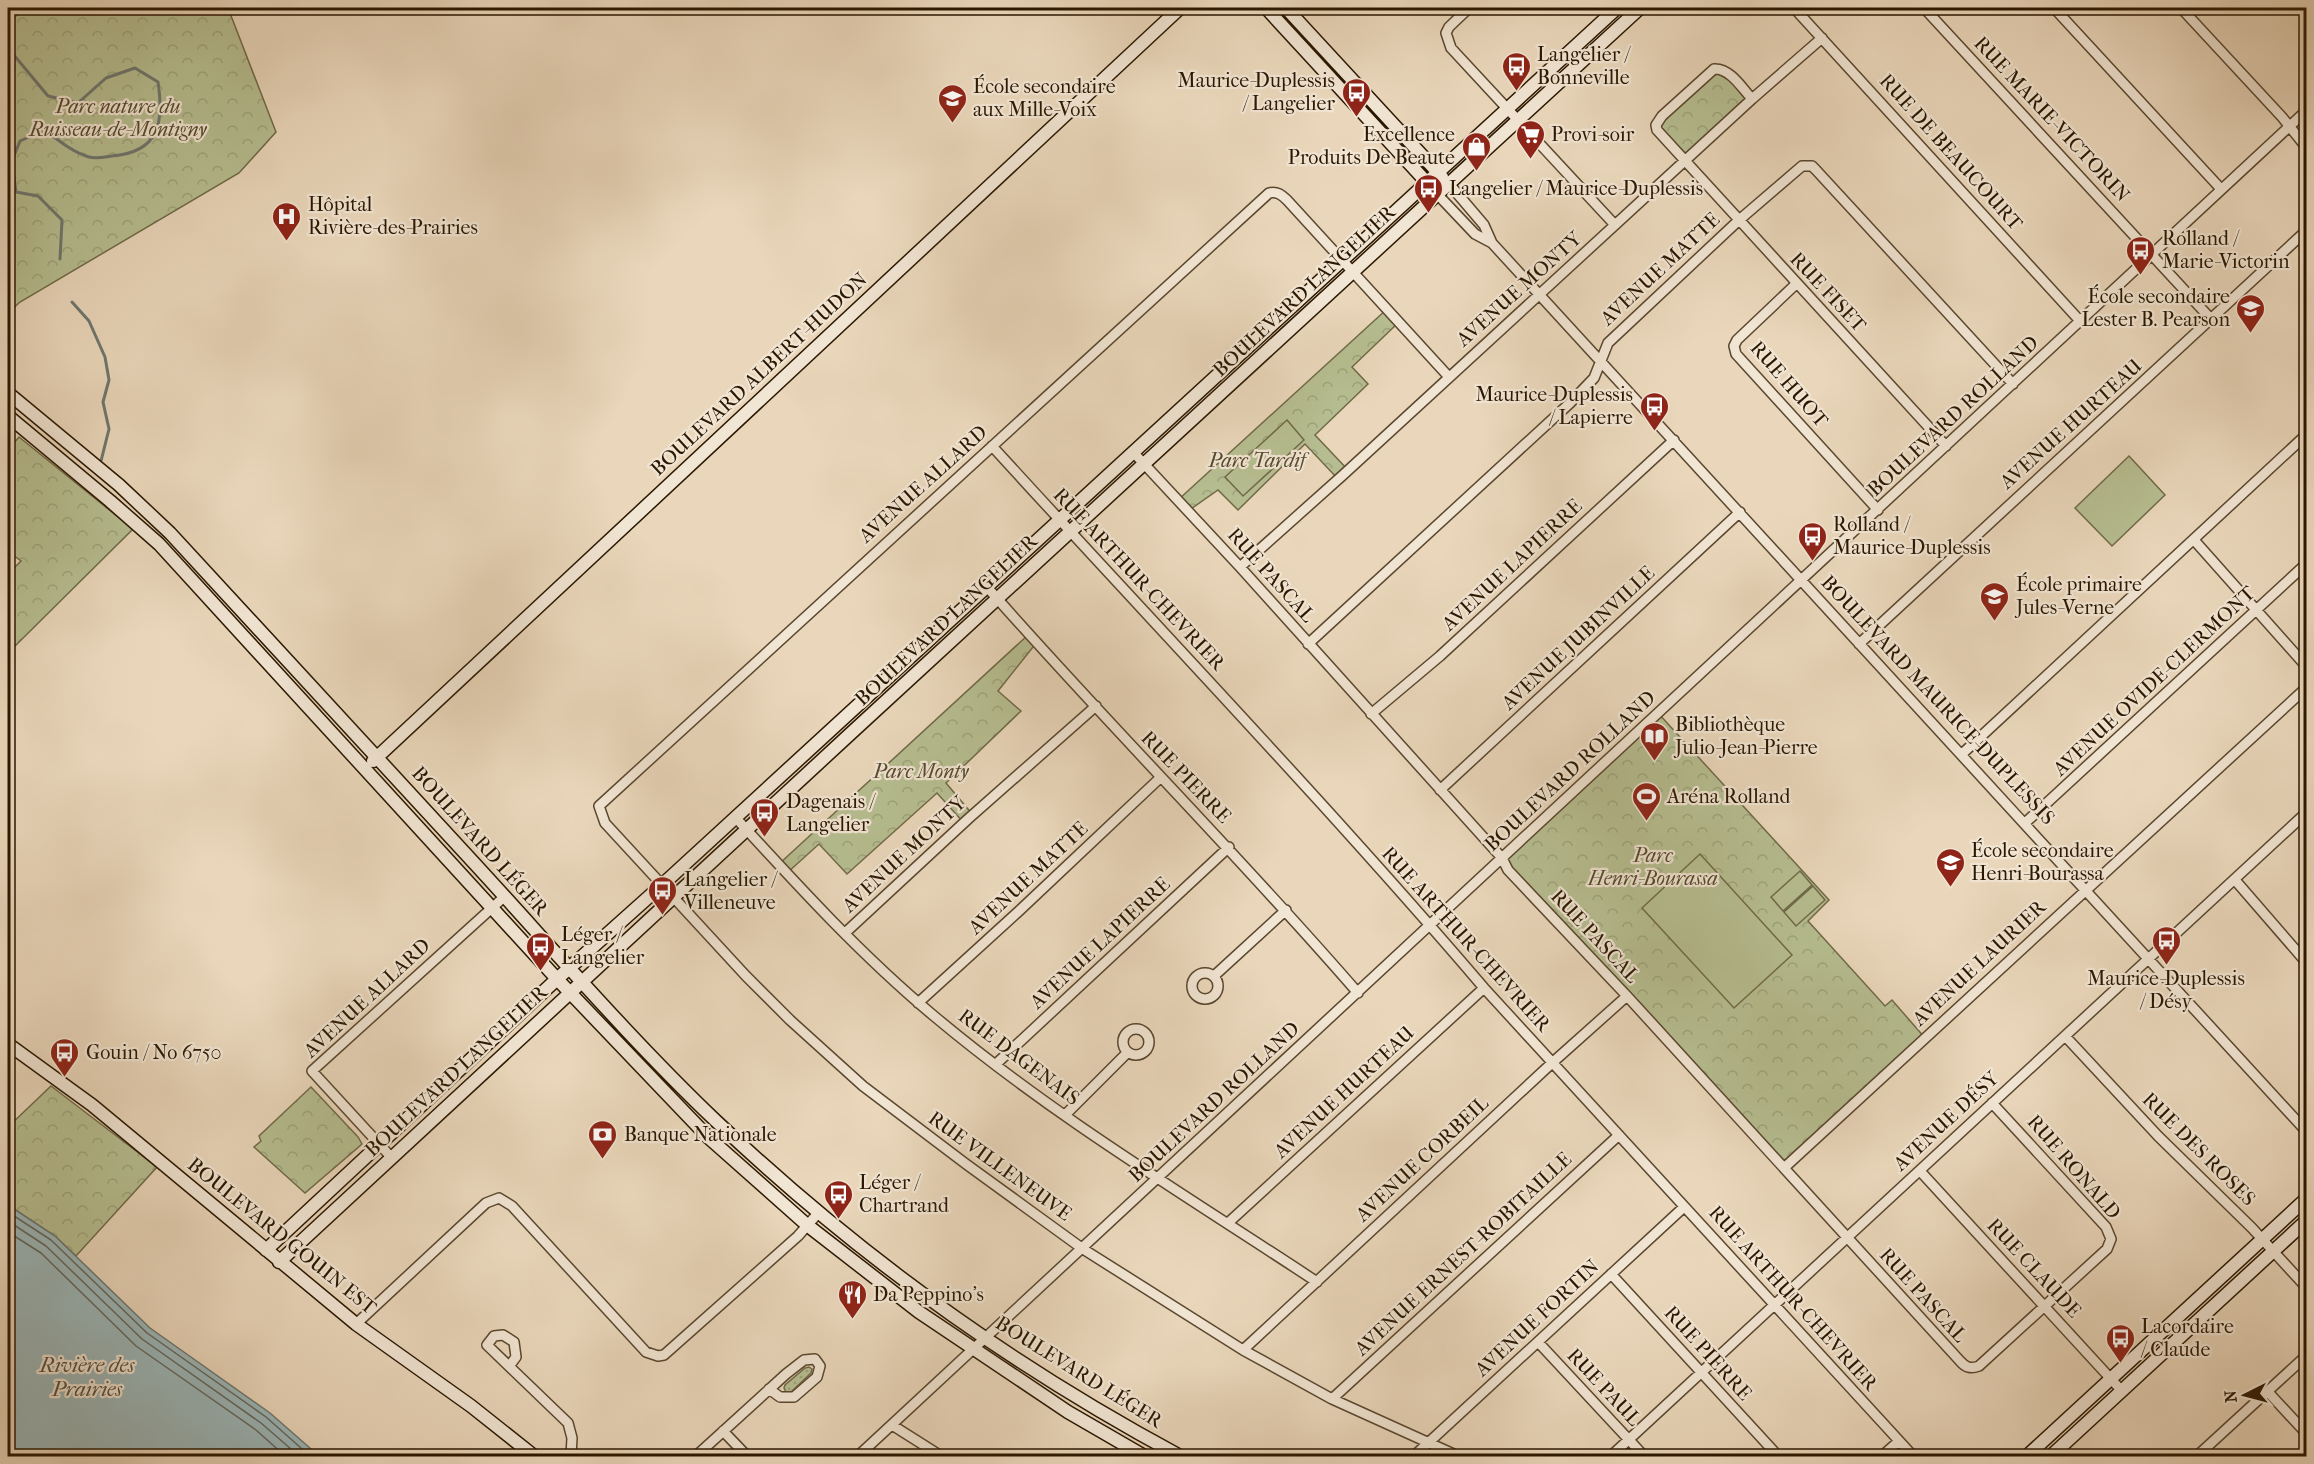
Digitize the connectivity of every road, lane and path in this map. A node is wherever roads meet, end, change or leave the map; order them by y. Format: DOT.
graph roads {
  1 [pos="1180,8"];
  2 [pos="1266,8"];
  3 [pos="1286,8"];
  4 [pos="1469,8"];
  5 [pos="1617,8"];
  6 [pos="1640,8"];
  7 [pos="1794,8"];
  8 [pos="1924,8"];
  9 [pos="2054,8"];
  10 [pos="2196,8"];
  11 [pos="2184,11"];
  12 [pos="1822,38"];
  13 [pos="1752,99"];
  14 [pos="1508,108"];
  15 [pos="2307,111"];
  16 [pos="1518,120"];
  17 [pos="2290,127"];
  18 [pos="2307,147"];
  19 [pos="1684,162"];
  20 [pos="1438,172"];
  21 [pos="1426,182"];
  22 [pos="1450,184"];
  23 [pos="2221,189"];
  24 [pos="1438,195"];
  25 [pos="1738,221"];
  26 [pos="1616,225"];
  27 [pos="2307,231"];
  28 [pos="1492,243"];
  29 [pos="2152,254"];
  30 [pos="1342,260"];
  31 [pos="1353,272"];
  32 [pos="1796,284"];
  33 [pos="1539,294"];
  34 [pos="2211,319"];
  35 [pos="2080,322"];
  36 [pos="1600,360"];
  37 [pos="1449,377"];
  38 [pos="2013,384"];
  39 [pos="8,393"];
  40 [pos="8,416"];
  41 [pos="2307,435"];
  42 [pos="1674,440"];
  43 [pos="992,446"];
  44 [pos="1946,446"];
  45 [pos="1133,452"];
  46 [pos="1144,465"];
  47 [pos="1878,510"];
  48 [pos="1740,512"];
  49 [pos="1060,520"];
  50 [pos="1071,532"];
  51 [pos="2193,540"];
  52 [pos="2307,564"];
  53 [pos="1240,567"];
  54 [pos="1802,581"];
  55 [pos="987,587"];
  56 [pos="998,599"];
  57 [pos="2256,610"];
  58 [pos="1308,644"];
  59 [pos="1859,644"];
  60 [pos="2307,666"];
  61 [pos="2307,688"];
  62 [pos="1096,706"];
  63 [pos="1371,714"];
  64 [pos="1962,754"];
  65 [pos="378,757"];
  66 [pos="366,768"];
  67 [pos="1160,778"];
  68 [pos="1440,790"];
  69 [pos="599,806"];
  70 [pos="2306,814"];
  71 [pos="735,817"];
  72 [pos="2025,823"];
  73 [pos="746,829"];
  74 [pos="1229,847"];
  75 [pos="1502,858"];
  76 [pos="2235,879"];
  77 [pos="662,885"];
  78 [pos="2085,889"];
  79 [pos="673,896"];
  80 [pos="504,897"];
  81 [pos="492,907"];
  82 [pos="1286,910"];
  83 [pos="1431,926"];
  84 [pos="845,933"];
  85 [pos="2149,958"];
  86 [pos="2307,962"];
  87 [pos="570,968"];
  88 [pos="1214,976"];
  89 [pos="557,979"];
  90 [pos="582,980"];
  91 [pos="1484,987"];
  92 [pos="570,992"];
  93 [pos="1358,993"];
  94 [pos="1627,996"];
  95 [pos="918,1003"];
  96 [pos="2065,1036"];
  97 [pos="8,1044"];
  98 [pos="1128,1052"];
  99 [pos="1552,1063"];
  100 [pos="996,1064"];
  101 [pos="661,1067"];
  102 [pos="649,1078"];
  103 [pos="1992,1103"];
  104 [pos="1065,1115"];
  105 [pos="2307,1131"];
  106 [pos="1619,1135"];
  107 [pos="380,1145"];
  108 [pos="391,1157"];
  109 [pos="1784,1168"];
  110 [pos="1920,1171"];
  111 [pos="1158,1179"];
  112 [pos="2307,1199"];
  113 [pos="1684,1207"];
  114 [pos="819,1212"];
  115 [pos="2307,1221"];
  116 [pos="1228,1223"];
  117 [pos="807,1225"];
  118 [pos="1847,1238"];
  119 [pos="2263,1240"];
  120 [pos="1083,1249"];
  121 [pos="266,1250"];
  122 [pos="2274,1252"];
  123 [pos="279,1262"];
  124 [pos="1611,1274"];
  125 [pos="1317,1282"];
  126 [pos="2307,1287"];
  127 [pos="1774,1305"];
  128 [pos="2045,1307"];
  129 [pos="356,1324"];
  130 [pos="986,1338"];
  131 [pos="1538,1342"];
  132 [pos="974,1349"];
  133 [pos="1243,1350"];
  134 [pos="2307,1356"];
  135 [pos="510,1365"];
  136 [pos="1701,1373"];
  137 [pos="2112,1379"];
  138 [pos="769,1389"];
  139 [pos="2122,1391"];
  140 [pos="2268,1392"];
  141 [pos="1332,1399"];
  142 [pos="892,1425"];
  143 [pos="723,1431"];
  144 [pos="2307,1433"];
  145 [pos="1629,1440"];
  146 [pos="1899,1441"];
  147 [pos="1428,1444"];
  148 [pos="534,1456"];
  149 [pos="571,1456"];
  150 [pos="696,1456"];
  151 [pos="747,1456"];
  152 [pos="858,1456"];
  153 [pos="941,1456"];
  154 [pos="1144,1456"];
  155 [pos="1180,1456"];
  156 [pos="1414,1456"];
  157 [pos="1458,1456"];
  158 [pos="1611,1456"];
  159 [pos="1644,1456"];
  160 [pos="1778,1456"];
  161 [pos="1881,1456"];
  162 [pos="1913,1456"];
  163 [pos="2027,1456"];
  164 [pos="2051,1456"];
  165 [pos="2197,1456"];
  1 -- 65 [label="main road, BOULEVARD ALBERT-HUDON"];
  2 -- 21 [label="main road, BOULEVARD MAURICE-DUPLESSIS"];
  3 -- 20 [label="main road, BOULEVARD MAURICE-DUPLESSIS"];
  4 -- 14 [label="street"];
  5 -- 14 [label="main road, BOULEVARD LANGELIER"];
  6 -- 16 [label="main road, BOULEVARD LANGELIER"];
  7 -- 12 [label="street, RUE DE BEAUCOURT"];
  8 -- 29 [label="street, RUE MARIE-VICTORIN"];
  9 -- 23 [label="street"];
  10 -- 11 [label="street"];
  11 -- 17 [label="street"];
  12 -- 13 [label="street, AVENUE MONTY"];
  12 -- 35 [label="street, RUE DE BEAUCOURT"];
  13 -- 19 [label="street, AVENUE MONTY"];
  13 -- 19 [label="street, RUE FISET"];
  14 -- 16 [label="street"];
  14 -- 20 [label="main road, BOULEVARD LANGELIER"];
  15 -- 17 [label="street, BOULEVARD ROLLAND"];
  16 -- 22 [label="main road, BOULEVARD LANGELIER"];
  16 -- 26 [label="street"];
  17 -- 18 [label="street"];
  17 -- 23 [label="street, BOULEVARD ROLLAND"];
  19 -- 25 [label="street, RUE FISET"];
  19 -- 26 [label="street, AVENUE MONTY"];
  20 -- 21 [label="main road, BOULEVARD LANGELIER"];
  20 -- 22 [label="main road, BOULEVARD MAURICE-DUPLESSIS"];
  21 -- 24 [label="main road, BOULEVARD MAURICE-DUPLESSIS"];
  21 -- 30 [label="main road, BOULEVARD LANGELIER"];
  22 -- 24 [label="main road, BOULEVARD LANGELIER"];
  22 -- 28 [label="street, BOULEVARD MAURICE-DUPLESSIS"];
  23 -- 29 [label="street, BOULEVARD ROLLAND"];
  24 -- 28 [label="street, BOULEVARD MAURICE-DUPLESSIS"];
  24 -- 31 [label="main road, BOULEVARD LANGELIER"];
  25 -- 32 [label="street, RUE FISET"];
  25 -- 36 [label="street, AVENUE MATTE"];
  25 -- 38 [label="street, AVENUE MATTE"];
  26 -- 33 [label="street, AVENUE MONTY"];
  27 -- 34 [label="street, AVENUE HURTEAU"];
  28 -- 33 [label="street, BOULEVARD MAURICE-DUPLESSIS"];
  29 -- 34 [label="street, RUE MARIE-VICTORIN"];
  29 -- 35 [label="street, BOULEVARD ROLLAND"];
  30 -- 31 [label="street"];
  30 -- 43 [label="street, AVENUE ALLARD"];
  30 -- 45 [label="main road, BOULEVARD LANGELIER"];
  31 -- 37 [label="street"];
  31 -- 46 [label="main road, BOULEVARD LANGELIER"];
  32 -- 44 [label="street, RUE FISET"];
  32 -- 47 [label="street, RUE HUOT"];
  33 -- 36 [label="street, BOULEVARD MAURICE-DUPLESSIS"];
  33 -- 37 [label="street, AVENUE MONTY"];
  34 -- 59 [label="street, AVENUE HURTEAU"];
  35 -- 38 [label="street, BOULEVARD ROLLAND"];
  36 -- 42 [label="street, BOULEVARD MAURICE-DUPLESSIS"];
  36 -- 58 [label="street, AVENUE MATTE"];
  37 -- 53 [label="street, AVENUE MONTY"];
  38 -- 44 [label="street, BOULEVARD ROLLAND"];
  39 -- 65 [label="main road, BOULEVARD LÉGER"];
  40 -- 66 [label="main road, BOULEVARD LÉGER"];
  41 -- 51 [label="street"];
  42 -- 48 [label="street, BOULEVARD MAURICE-DUPLESSIS"];
  42 -- 63 [label="street, AVENUE LAPIERRE"];
  43 -- 49 [label="street, RUE ARTHUR-CHEVRIER"];
  43 -- 69 [label="street, AVENUE ALLARD"];
  44 -- 47 [label="street, BOULEVARD ROLLAND"];
  45 -- 46 [label="street, RUE PASCAL"];
  45 -- 49 [label="main road, BOULEVARD LANGELIER"];
  46 -- 50 [label="main road, BOULEVARD LANGELIER"];
  46 -- 53 [label="street, RUE PASCAL"];
  47 -- 54 [label="street, BOULEVARD ROLLAND"];
  48 -- 54 [label="street, BOULEVARD MAURICE-DUPLESSIS"];
  48 -- 68 [label="street, AVENUE JUBINVILLE"];
  49 -- 50 [label="street, RUE ARTHUR-CHEVRIER"];
  49 -- 55 [label="main road, BOULEVARD LANGELIER"];
  50 -- 56 [label="main road, BOULEVARD LANGELIER"];
  50 -- 83 [label="street, RUE ARTHUR-CHEVRIER"];
  51 -- 57 [label="street"];
  51 -- 64 [label="street"];
  52 -- 57 [label="street, AVENUE OVIDE-CLERMONT"];
  53 -- 58 [label="street, RUE PASCAL"];
  54 -- 59 [label="street, BOULEVARD MAURICE-DUPLESSIS"];
  54 -- 75 [label="street, BOULEVARD ROLLAND"];
  55 -- 56 [label="street, RUE PIERRE"];
  55 -- 71 [label="main road, BOULEVARD LANGELIER"];
  56 -- 62 [label="street, RUE PIERRE"];
  56 -- 73 [label="main road, BOULEVARD LANGELIER"];
  57 -- 60 [label="street"];
  57 -- 72 [label="street, AVENUE OVIDE-CLERMONT"];
  58 -- 63 [label="street, RUE PASCAL"];
  59 -- 64 [label="street, BOULEVARD MAURICE-DUPLESSIS"];
  61 -- 78 [label="street, AVENUE LAURIER"];
  62 -- 67 [label="street, RUE PIERRE"];
  62 -- 84 [label="street, AVENUE MONTY"];
  63 -- 68 [label="street, RUE PASCAL"];
  64 -- 72 [label="street, BOULEVARD MAURICE-DUPLESSIS"];
  65 -- 66 [label="main road, BOULEVARD ALBERT-HUDON"];
  65 -- 80 [label="main road, BOULEVARD LÉGER"];
  66 -- 81 [label="main road, BOULEVARD LÉGER"];
  67 -- 74 [label="street, RUE PIERRE"];
  67 -- 95 [label="street, AVENUE MATTE"];
  68 -- 75 [label="street, RUE PASCAL"];
  69 -- 77 [label="street, RUE VILLENEUVE"];
  70 -- 76 [label="street, AVENUE DÉSY"];
  71 -- 73 [label="street, RUE DAGENAIS"];
  71 -- 77 [label="main road, BOULEVARD LANGELIER"];
  72 -- 78 [label="street, BOULEVARD MAURICE-DUPLESSIS"];
  73 -- 79 [label="main road, BOULEVARD LANGELIER"];
  73 -- 84 [label="street, RUE DAGENAIS"];
  74 -- 82 [label="street, RUE PIERRE"];
  74 -- 100 [label="street, AVENUE LAPIERRE"];
  75 -- 83 [label="street, BOULEVARD ROLLAND"];
  75 -- 94 [label="street, RUE PASCAL"];
  76 -- 85 [label="street, AVENUE DÉSY"];
  76 -- 86 [label="street"];
  77 -- 79 [label="street, RUE VILLENEUVE"];
  77 -- 87 [label="main road, BOULEVARD LANGELIER"];
  78 -- 85 [label="street, BOULEVARD MAURICE-DUPLESSIS"];
  78 -- 109 [label="street, AVENUE LAURIER"];
  79 -- 90 [label="main road, BOULEVARD LANGELIER"];
  79 -- 120 [label="street, RUE VILLENEUVE"];
  80 -- 81 [label="street, AVENUE ALLARD"];
  80 -- 87 [label="main road, BOULEVARD LÉGER"];
  81 -- 89 [label="main road, BOULEVARD LÉGER"];
  81 -- 107 [label="street, AVENUE ALLARD"];
  82 -- 88 [label="street"];
  82 -- 93 [label="street, RUE PIERRE"];
  83 -- 91 [label="street, RUE ARTHUR-CHEVRIER"];
  83 -- 93 [label="street, BOULEVARD ROLLAND"];
  84 -- 95 [label="street, RUE DAGENAIS"];
  85 -- 96 [label="street, AVENUE DÉSY"];
  85 -- 105 [label="street, BOULEVARD MAURICE-DUPLESSIS"];
  87 -- 89 [label="main road, BOULEVARD LANGELIER"];
  87 -- 90 [label="main road, BOULEVARD LÉGER"];
  89 -- 92 [label="main road, BOULEVARD LÉGER"];
  89 -- 107 [label="main road, BOULEVARD LANGELIER"];
  90 -- 92 [label="main road, BOULEVARD LANGELIER"];
  90 -- 101 [label="main road, BOULEVARD LÉGER"];
  91 -- 99 [label="street, RUE ARTHUR-CHEVRIER"];
  91 -- 116 [label="street, AVENUE HURTEAU"];
  92 -- 102 [label="main road, BOULEVARD LÉGER"];
  92 -- 108 [label="main road, BOULEVARD LANGELIER"];
  93 -- 111 [label="street, BOULEVARD ROLLAND"];
  94 -- 99 [label="street, AVENUE CORBEIL"];
  94 -- 109 [label="street, RUE PASCAL"];
  95 -- 100 [label="street, RUE DAGENAIS"];
  96 -- 103 [label="street, AVENUE DÉSY"];
  96 -- 119 [label="street, RUE DES ROSES"];
  97 -- 121 [label="main road, BOULEVARD GOUIN EST"];
  98 -- 104 [label="street"];
  99 -- 106 [label="street, RUE ARTHUR-CHEVRIER"];
  99 -- 125 [label="street, AVENUE CORBEIL"];
  100 -- 104 [label="street, RUE DAGENAIS"];
  101 -- 102 [label="main road"];
  101 -- 114 [label="main road, BOULEVARD LÉGER"];
  102 -- 117 [label="main road, BOULEVARD LÉGER"];
  103 -- 110 [label="street, AVENUE DÉSY"];
  103 -- 128 [label="street, RUE RONALD"];
  104 -- 111 [label="street, RUE DAGENAIS"];
  106 -- 113 [label="street, RUE ARTHUR-CHEVRIER"];
  106 -- 141 [label="street, AVENUE ERNEST-ROBITAILLE"];
  107 -- 108 [label="street, AVENUE ALLARD"];
  107 -- 121 [label="main road, BOULEVARD LANGELIER"];
  108 -- 123 [label="main road, BOULEVARD LANGELIER"];
  109 -- 118 [label="street, RUE PASCAL"];
  110 -- 118 [label="street, AVENUE DÉSY"];
  110 -- 128 [label="street, RUE CLAUDE"];
  111 -- 116 [label="street, RUE DAGENAIS"];
  111 -- 120 [label="street, BOULEVARD ROLLAND"];
  112 -- 119 [label="main road"];
  113 -- 124 [label="street, AVENUE FORTIN"];
  113 -- 127 [label="street, RUE ARTHUR-CHEVRIER"];
  114 -- 117 [label="street"];
  114 -- 130 [label="main road, BOULEVARD LÉGER"];
  115 -- 122 [label="main road"];
  116 -- 125 [label="street, RUE DAGENAIS"];
  117 -- 129 [label="street"];
  117 -- 132 [label="main road, BOULEVARD LÉGER"];
  118 -- 127 [label="street, AVENUE DÉSY"];
  118 -- 128 [label="street, RUE PASCAL"];
  119 -- 122 [label="street, RUE DES ROSES"];
  119 -- 137 [label="main road"];
  120 -- 130 [label="street, BOULEVARD ROLLAND"];
  120 -- 133 [label="street, RUE VILLENEUVE"];
  121 -- 123 [label="main road, BOULEVARD GOUIN EST"];
  122 -- 126 [label="street, RUE DES ROSES"];
  122 -- 139 [label="main road"];
  123 -- 129 [label="main road, BOULEVARD GOUIN EST"];
  124 -- 131 [label="street, AVENUE FORTIN"];
  124 -- 136 [label="street, RUE PIERRE"];
  125 -- 133 [label="street, AVENUE CORBEIL"];
  127 -- 136 [label="street, AVENUE DÉSY"];
  127 -- 146 [label="street, RUE ARTHUR-CHEVRIER"];
  128 -- 137 [label="street, RUE CLAUDE"];
  129 -- 148 [label="main road, BOULEVARD GOUIN EST"];
  130 -- 132 [label="street, BOULEVARD ROLLAND"];
  130 -- 155 [label="main road, BOULEVARD LÉGER"];
  131 -- 145 [label="street, RUE PAUL"];
  131 -- 147 [label="street, AVENUE FORTIN"];
  132 -- 142 [label="street, BOULEVARD ROLLAND"];
  132 -- 154 [label="main road, BOULEVARD LÉGER"];
  133 -- 141 [label="street, RUE VILLENEUVE"];
  134 -- 140 [label="street"];
  135 -- 149 [label="street"];
  136 -- 145 [label="street, AVENUE DÉSY"];
  136 -- 160 [label="street, RUE PIERRE"];
  137 -- 139 [label="street, RUE CLAUDE"];
  137 -- 163 [label="main road"];
  138 -- 138 [label="street"];
  138 -- 143 [label="street"];
  139 -- 164 [label="main road"];
  140 -- 144 [label="street"];
  140 -- 165 [label="street"];
  141 -- 147 [label="street, RUE VILLENEUVE"];
  142 -- 152 [label="street, BOULEVARD ROLLAND"];
  142 -- 153 [label="street"];
  143 -- 150 [label="street"];
  143 -- 151 [label="street"];
  145 -- 158 [label="street, AVENUE DÉSY"];
  145 -- 159 [label="street, RUE PAUL"];
  146 -- 161 [label="street"];
  146 -- 162 [label="street, RUE ARTHUR-CHEVRIER"];
  147 -- 156 [label="street, AVENUE FORTIN"];
  147 -- 157 [label="street, RUE VILLENEUVE"];
}
